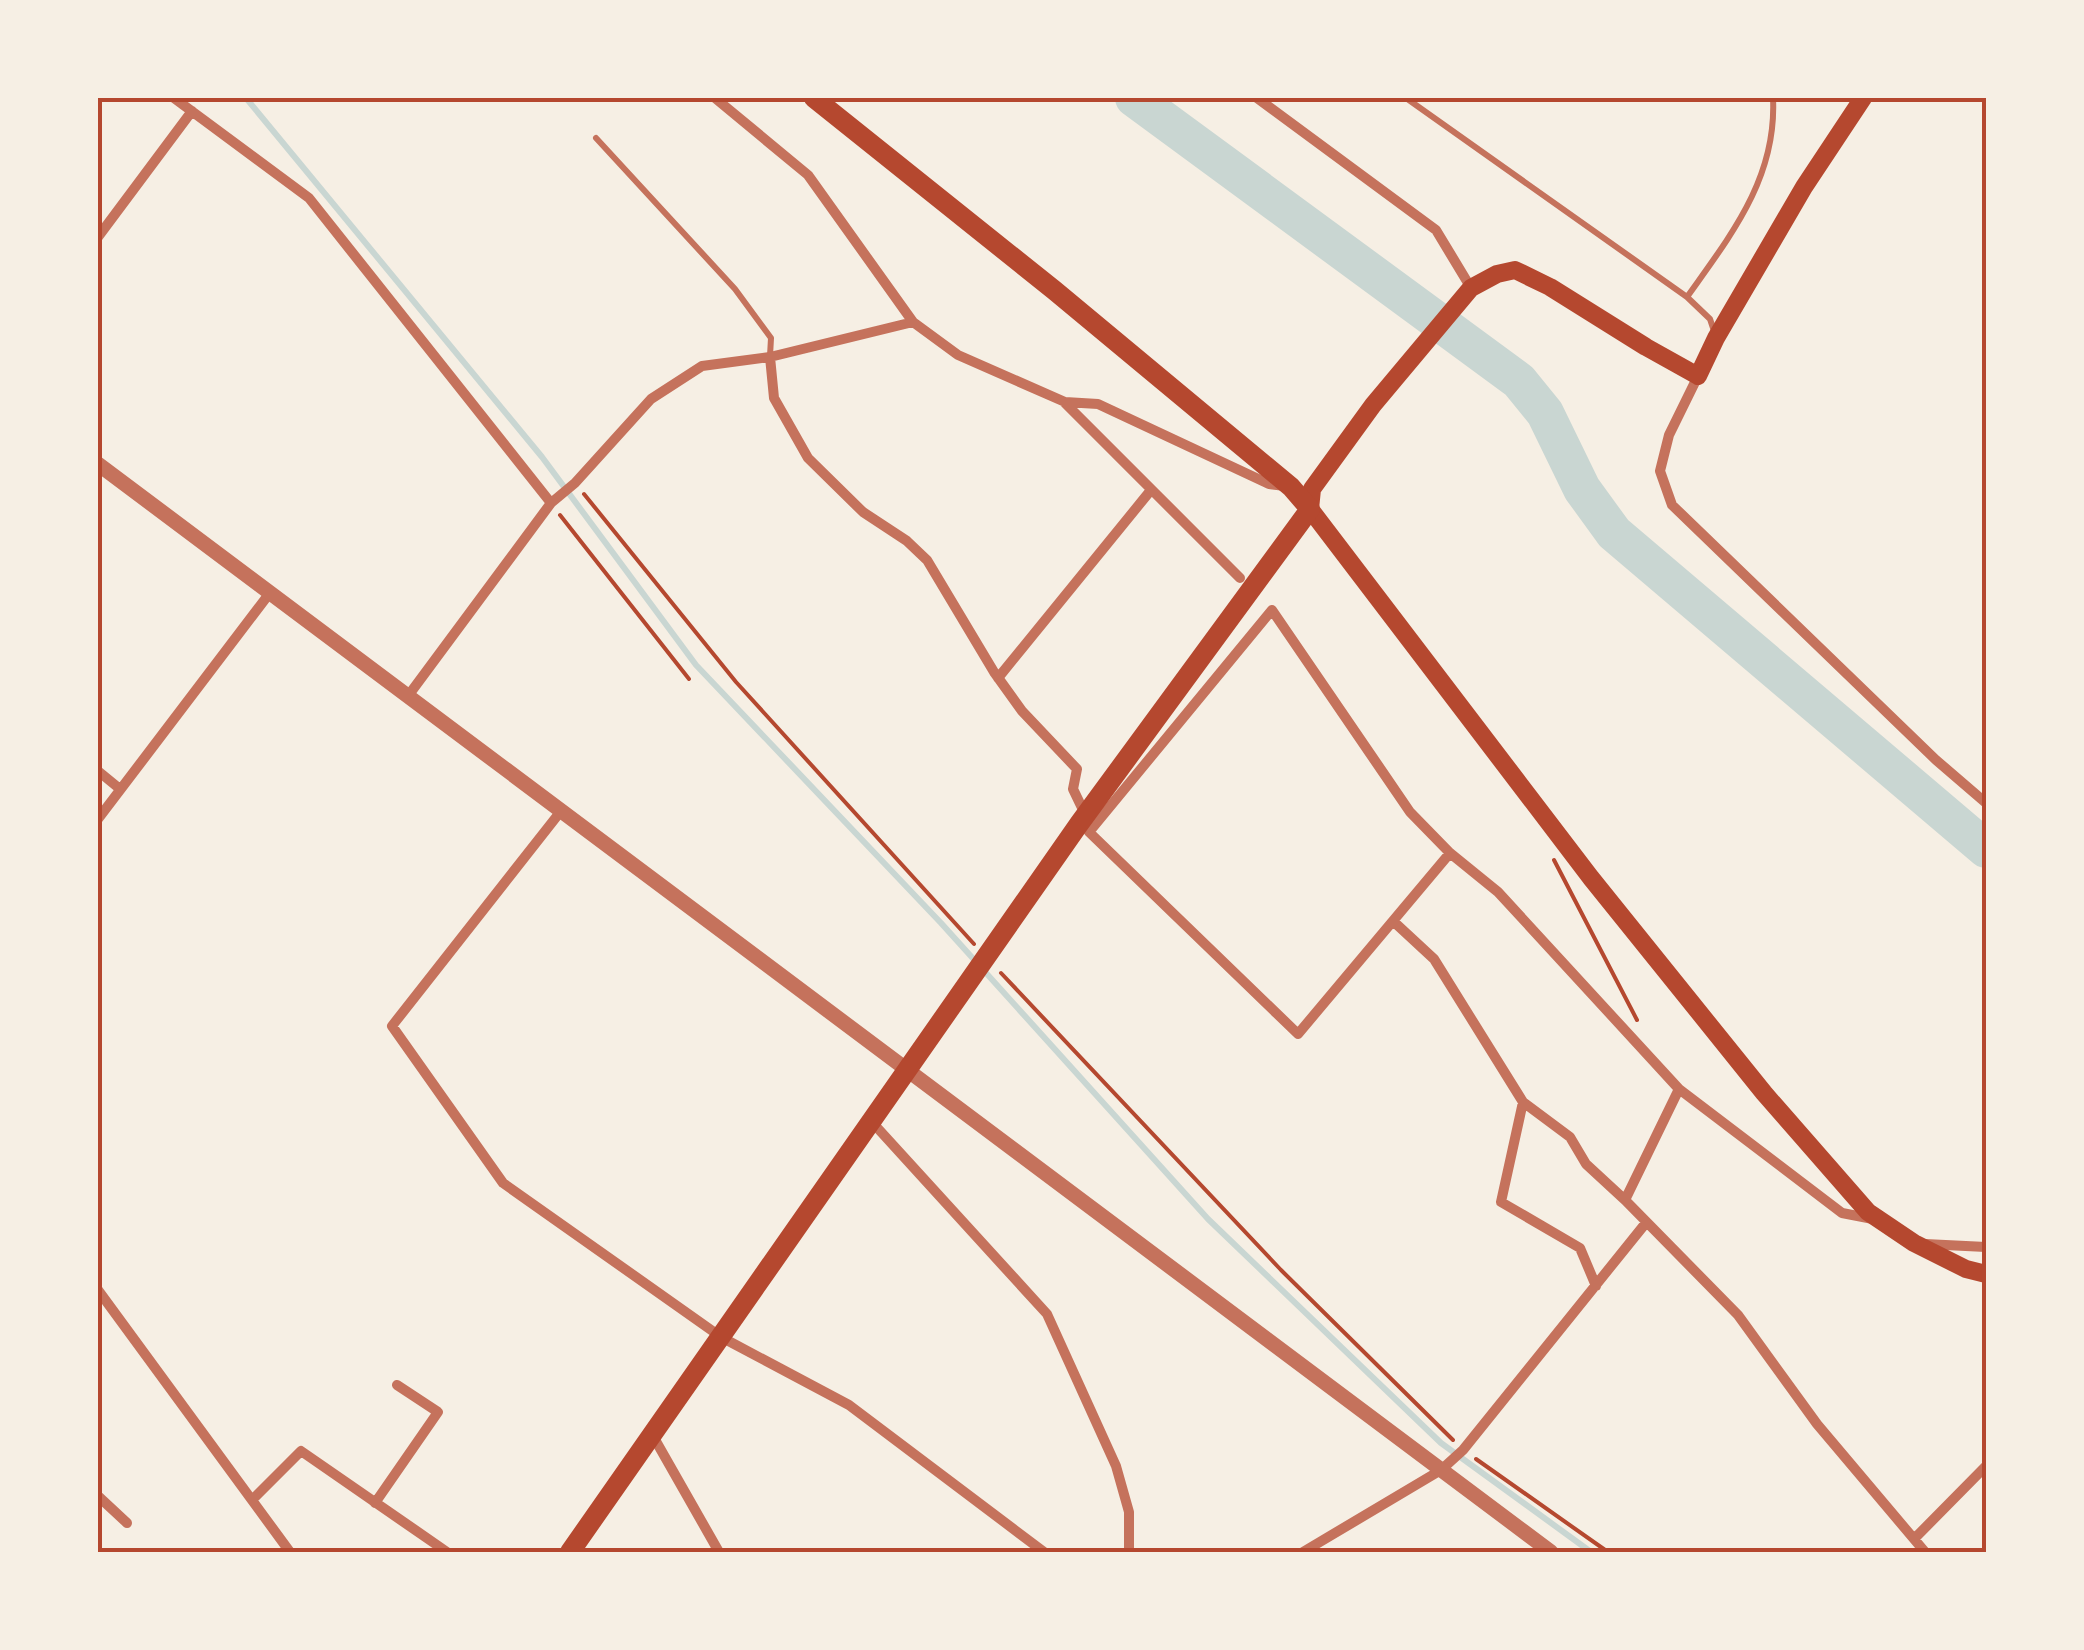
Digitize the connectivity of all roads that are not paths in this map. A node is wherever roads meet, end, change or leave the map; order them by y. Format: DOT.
graph roads {
  1 [pos="174,98"];
  2 [pos="715,98"];
  3 [pos="814,98"];
  4 [pos="1256,98"];
  5 [pos="1406,98"];
  6 [pos="1773,98"];
  7 [pos="1863,98"];
  8 [pos="192,111"];
  9 [pos="596,138"];
  10 [pos="98,237"];
  11 [pos="1471,288"];
  12 [pos="1686,298"];
  13 [pos="913,322"];
  14 [pos="1716,338"];
  15 [pos="770,357"];
  16 [pos="1698,376"];
  17 [pos="1065,402"];
  18 [pos="98,464"];
  19 [pos="1291,487"];
  20 [pos="1152,490"];
  21 [pos="564,493"];
  22 [pos="1310,509"];
  23 [pos="1240,578"];
  24 [pos="269,594"];
  25 [pos="998,678"];
  26 [pos="408,696"];
  27 [pos="98,772"];
  28 [pos="120,789"];
  29 [pos="1986,803"];
  30 [pos="561,811"];
  31 [pos="98,819"];
  32 [pos="1084,823"];
  33 [pos="1450,854"];
  34 [pos="1393,921"];
  35 [pos="908,1070"];
  36 [pos="1679,1089"];
  37 [pos="1523,1102"];
  38 [pos="872,1122"];
  39 [pos="1625,1200"];
  40 [pos="1880,1220"];
  41 [pos="1645,1224"];
  42 [pos="1914,1244"];
  43 [pos="1986,1247"];
  44 [pos="1986,1274"];
  45 [pos="1596,1286"];
  46 [pos="98,1290"];
  47 [pos="722,1337"];
  48 [pos="397,1385"];
  49 [pos="653,1436"];
  50 [pos="1986,1466"];
  51 [pos="1441,1470"];
  52 [pos="98,1496"];
  53 [pos="252,1500"];
  54 [pos="375,1503"];
  55 [pos="128,1523"];
  56 [pos="1914,1539"];
  57 [pos="290,1552"];
  58 [pos="447,1552"];
  59 [pos="570,1552"];
  60 [pos="719,1552"];
  61 [pos="1044,1552"];
  62 [pos="1129,1552"];
  63 [pos="1303,1552"];
  64 [pos="1552,1552"];
  65 [pos="1925,1552"];
  1 -- 8 [label="street"];
  2 -- 13 [label="street"];
  3 -- 19 [label="main road"];
  4 -- 11 [label="street"];
  5 -- 12 [label="lane"];
  6 -- 12 [label="lane"];
  7 -- 14 [label="main road"];
  8 -- 10 [label="street"];
  8 -- 21 [label="street"];
  9 -- 15 [label="lane"];
  11 -- 16 [label="main road"];
  11 -- 22 [label="main road"];
  12 -- 14 [label="lane"];
  13 -- 15 [label="street"];
  13 -- 17 [label="street"];
  14 -- 16 [label="main road"];
  15 -- 21 [label="street"];
  15 -- 25 [label="street"];
  16 -- 29 [label="street"];
  17 -- 19 [label="street"];
  17 -- 20 [label="street"];
  18 -- 24 [label="street"];
  19 -- 22 [label="main road"];
  20 -- 23 [label="street"];
  20 -- 25 [label="street"];
  21 -- 26 [label="street"];
  22 -- 32 [label="main road"];
  22 -- 40 [label="main road"];
  24 -- 26 [label="street"];
  24 -- 28 [label="street"];
  25 -- 32 [label="street"];
  26 -- 30 [label="street"];
  27 -- 28 [label="street"];
  28 -- 31 [label="street"];
  30 -- 35 [label="street"];
  30 -- 47 [label="street"];
  32 -- 33 [label="street"];
  32 -- 34 [label="street"];
  32 -- 35 [label="main road"];
  33 -- 34 [label="street"];
  33 -- 36 [label="street"];
  34 -- 37 [label="street"];
  35 -- 38 [label="main road"];
  35 -- 51 [label="street"];
  36 -- 39 [label="street"];
  36 -- 40 [label="street"];
  37 -- 39 [label="street"];
  37 -- 45 [label="street"];
  38 -- 47 [label="main road"];
  38 -- 62 [label="street"];
  39 -- 41 [label="street"];
  40 -- 42 [label="main road"];
  41 -- 45 [label="street"];
  41 -- 56 [label="street"];
  42 -- 43 [label="street"];
  42 -- 44 [label="main road"];
  45 -- 51 [label="street"];
  46 -- 53 [label="street"];
  47 -- 49 [label="main road"];
  47 -- 61 [label="street"];
  48 -- 54 [label="street"];
  49 -- 59 [label="main road"];
  49 -- 60 [label="street"];
  50 -- 56 [label="street"];
  51 -- 63 [label="street"];
  51 -- 64 [label="street"];
  52 -- 55 [label="street"];
  53 -- 54 [label="street"];
  53 -- 57 [label="street"];
  54 -- 58 [label="street"];
  56 -- 65 [label="street"];
}
